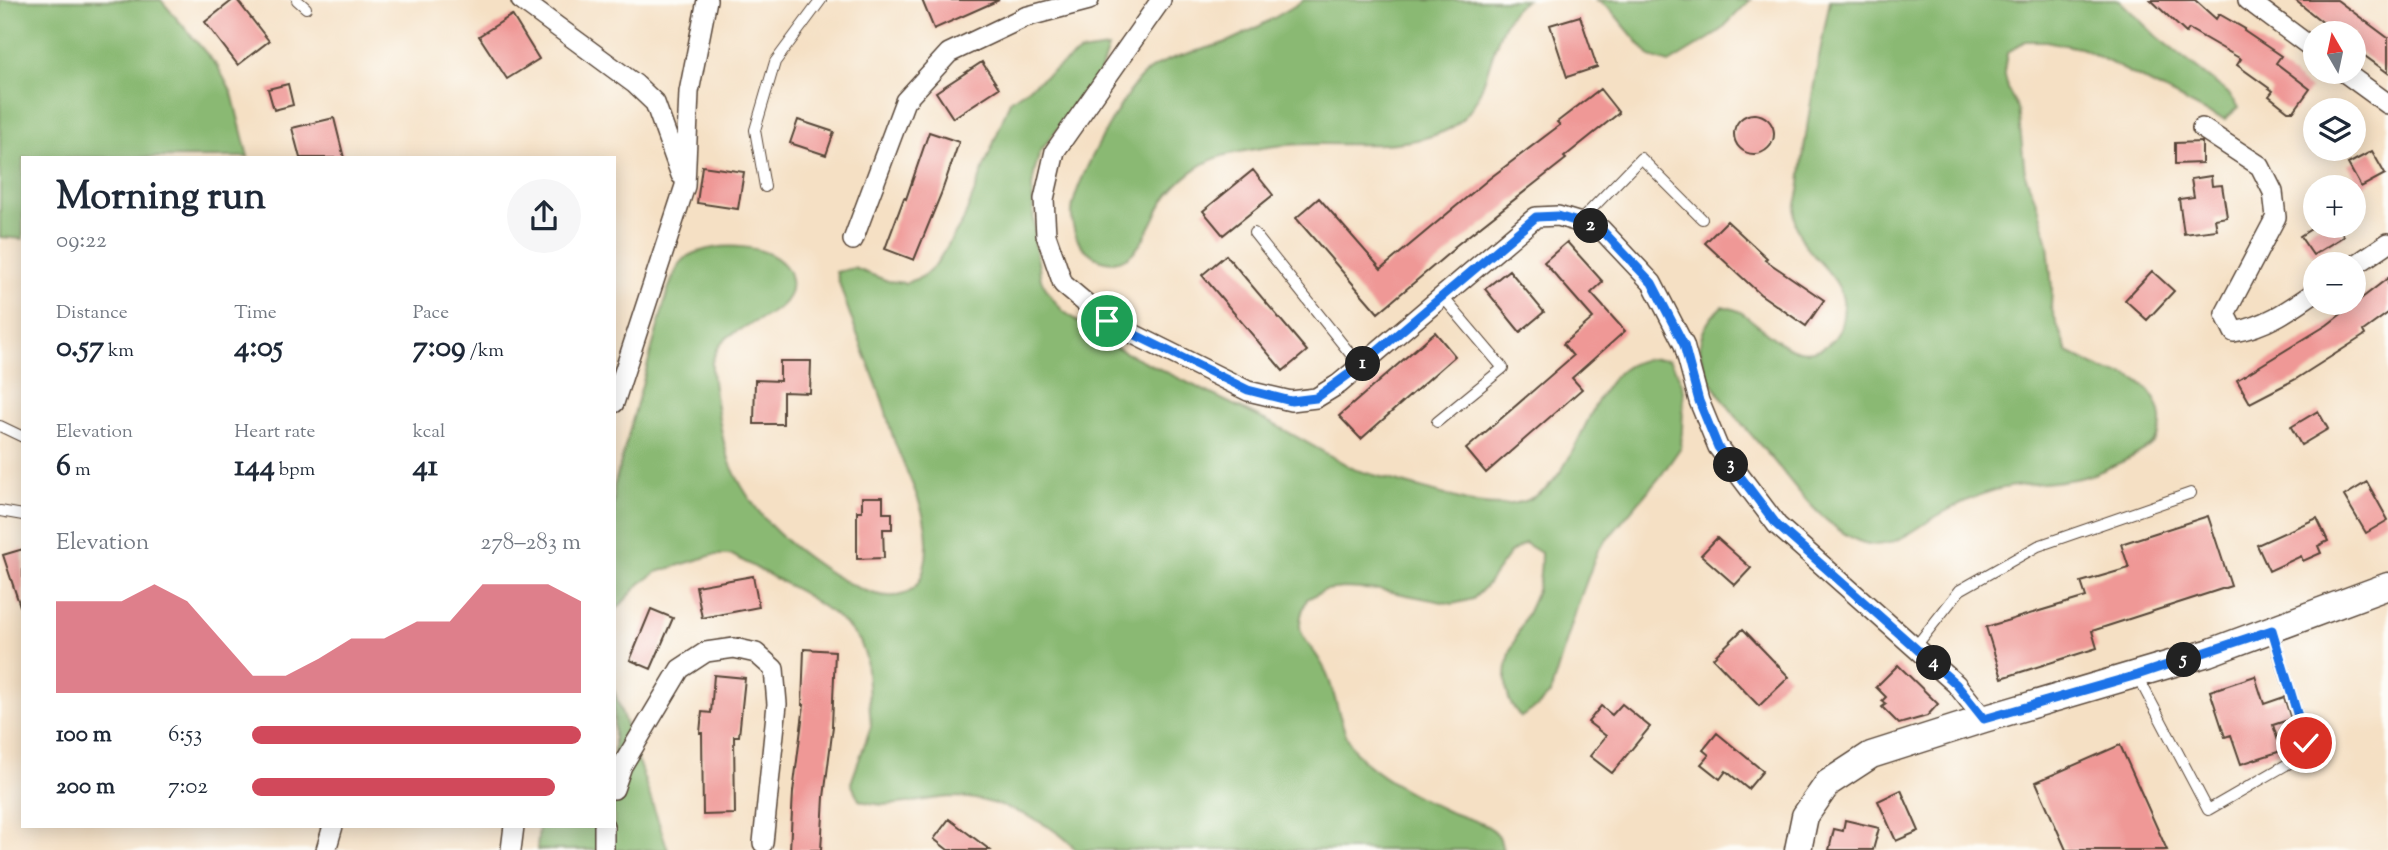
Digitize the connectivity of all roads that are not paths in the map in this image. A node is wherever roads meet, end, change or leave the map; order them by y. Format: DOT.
graph roads {
  1 [pos="297,0"];
  2 [pos="521,0"];
  3 [pos="707,0"];
  4 [pos="821,0"];
  5 [pos="1089,0"];
  6 [pos="1161,0"];
  7 [pos="2248,0"];
  8 [pos="306,8"];
  9 [pos="2303,41"];
  10 [pos="2360,84"];
  11 [pos="2388,104"];
  12 [pos="2202,128"];
  13 [pos="685,186"];
  14 [pos="765,187"];
  15 [pos="1702,219"];
  16 [pos="1580,221"];
  17 [pos="1254,233"];
  18 [pos="853,240"];
  19 [pos="2388,243"];
  20 [pos="2366,258"];
  21 [pos="1443,296"];
  22 [pos="2303,300"];
  23 [pos="1360,366"];
  24 [pos="616,397"];
  25 [pos="1437,422"];
  26 [pos="0,426"];
  27 [pos="21,436"];
  28 [pos="2191,493"];
  29 [pos="0,511"];
  30 [pos="21,515"];
  31 [pos="2388,586"];
  32 [pos="2272,630"];
  33 [pos="1916,646"];
  34 [pos="2137,675"];
  35 [pos="1984,719"];
  36 [pos="616,783"];
  37 [pos="332,828"];
  38 [pos="511,828"];
  39 [pos="604,828"];
  40 [pos="763,844"];
  41 [pos="326,850"];
  42 [pos="511,850"];
  43 [pos="604,850"];
  44 [pos="1798,850"];
  1 -- 8 [label="lane"];
  2 -- 13 [label="street"];
  3 -- 13 [label="street"];
  4 -- 14 [label="lane"];
  5 -- 18 [label="street"];
  6 -- 23 [label="street"];
  7 -- 9 [label="street"];
  10 -- 11 [label="street"];
  12 -- 22 [label="street"];
  13 -- 24 [label="street"];
  15 -- 16 [label="lane"];
  16 -- 21 [label="street"];
  16 -- 33 [label="street"];
  17 -- 23 [label="lane"];
  19 -- 20 [label="street"];
  21 -- 23 [label="street"];
  21 -- 25 [label="lane"];
  26 -- 27 [label="lane"];
  28 -- 33 [label="lane"];
  29 -- 30 [label="lane"];
  31 -- 32 [label="street"];
  32 -- 34 [label="street"];
  32 -- 34 [label="lane"];
  33 -- 35 [label="street"];
  34 -- 35 [label="street"];
  35 -- 44 [label="street"];
  36 -- 40 [label="street"];
  37 -- 41 [label="street"];
  38 -- 42 [label="street"];
  39 -- 43 [label="street"];
}
